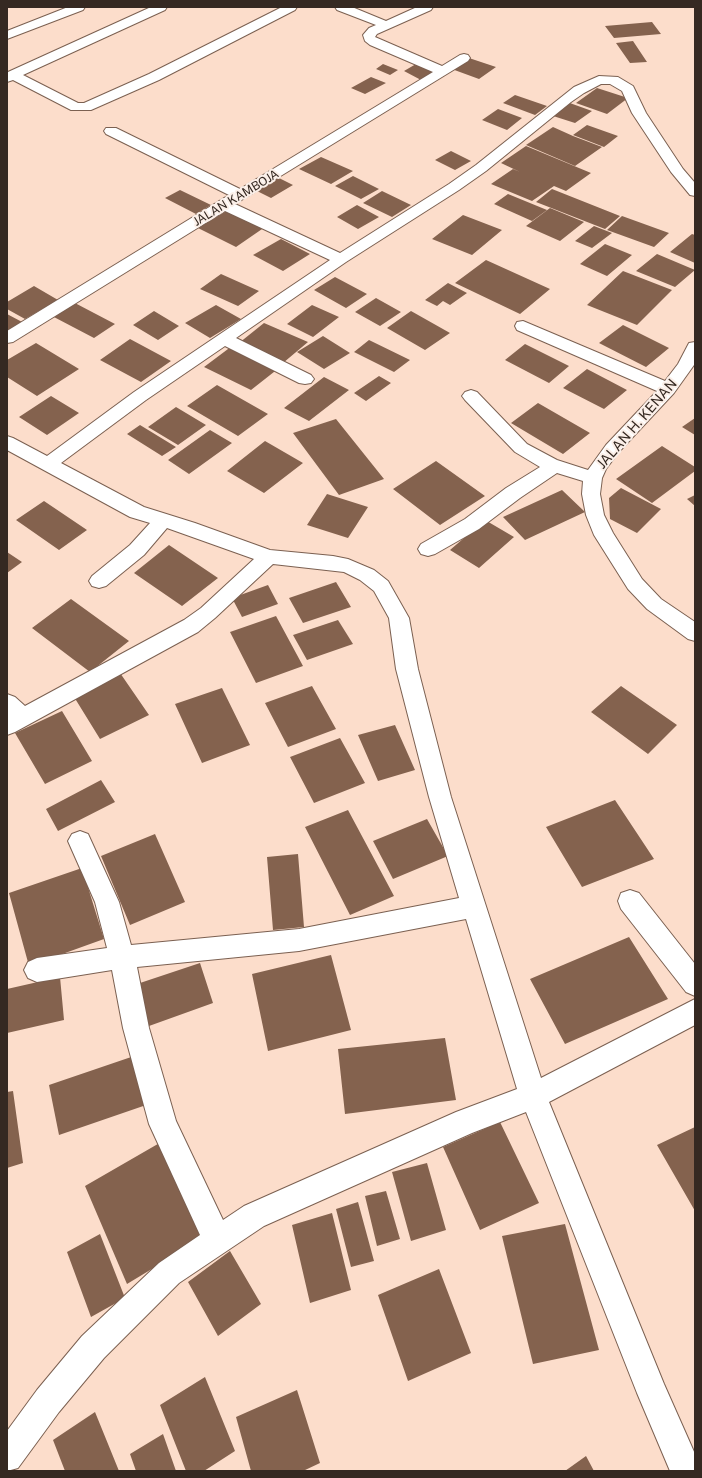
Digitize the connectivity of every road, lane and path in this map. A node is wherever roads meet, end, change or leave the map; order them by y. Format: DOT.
graph roads {
  1 [pos="79,7"];
  2 [pos="161,7"];
  3 [pos="291,7"];
  4 [pos="341,7"];
  5 [pos="427,7"];
  6 [pos="387,25"];
  7 [pos="7,36"];
  8 [pos="464,58"];
  9 [pos="442,72"];
  10 [pos="10,77"];
  11 [pos="111,131"];
  12 [pos="695,192"];
  13 [pos="240,195"];
  14 [pos="225,205"];
  15 [pos="341,259"];
  16 [pos="523,326"];
  17 [pos="7,338"];
  18 [pos="224,339"];
  19 [pos="695,347"];
  20 [pos="305,379"];
  21 [pos="668,389"];
  22 [pos="471,396"];
  23 [pos="10,446"];
  24 [pos="48,464"];
  25 [pos="555,466"];
  26 [pos="593,478"];
  27 [pos="163,520"];
  28 [pos="428,549"];
  29 [pos="269,557"];
  30 [pos="99,581"];
  31 [pos="695,633"];
  32 [pos="7,703"];
  33 [pos="15,721"];
  34 [pos="80,841"];
  35 [pos="630,901"];
  36 [pos="474,906"];
  37 [pos="122,957"];
  38 [pos="37,970"];
  39 [pos="695,984"];
  40 [pos="695,1011"];
  41 [pos="533,1096"];
  42 [pos="218,1241"];
  43 [pos="7,1457"];
  44 [pos="686,1471"];
  1 -- 7 [label="street"];
  2 -- 10 [label="street"];
  3 -- 10 [label="street"];
  4 -- 6 [label="street"];
  5 -- 6 [label="street"];
  6 -- 9 [label="street"];
  8 -- 9 [label="street, JALAN KAMBOJA"];
  9 -- 13 [label="street, JALAN KAMBOJA"];
  11 -- 13 [label="street"];
  12 -- 15 [label="street"];
  13 -- 14 [label="street, JALAN KAMBOJA"];
  14 -- 15 [label="street"];
  14 -- 17 [label="street, JALAN KAMBOJA"];
  15 -- 18 [label="street"];
  16 -- 21 [label="street"];
  18 -- 20 [label="street"];
  18 -- 24 [label="street"];
  19 -- 21 [label="street, JALAN H. KENAN"];
  21 -- 26 [label="street, JALAN H. KENAN"];
  22 -- 25 [label="street"];
  23 -- 24 [label="street"];
  24 -- 27 [label="street"];
  25 -- 26 [label="street"];
  25 -- 28 [label="street"];
  26 -- 31 [label="street, JALAN H. KENAN"];
  27 -- 29 [label="street"];
  27 -- 30 [label="street"];
  29 -- 33 [label="street"];
  29 -- 36 [label="street"];
  32 -- 33 [label="street"];
  34 -- 37 [label="street"];
  35 -- 39 [label="street"];
  36 -- 37 [label="street"];
  36 -- 41 [label="street"];
  37 -- 38 [label="street"];
  37 -- 42 [label="street"];
  40 -- 41 [label="street"];
  41 -- 42 [label="street"];
  41 -- 44 [label="street"];
  42 -- 43 [label="street"];
}
